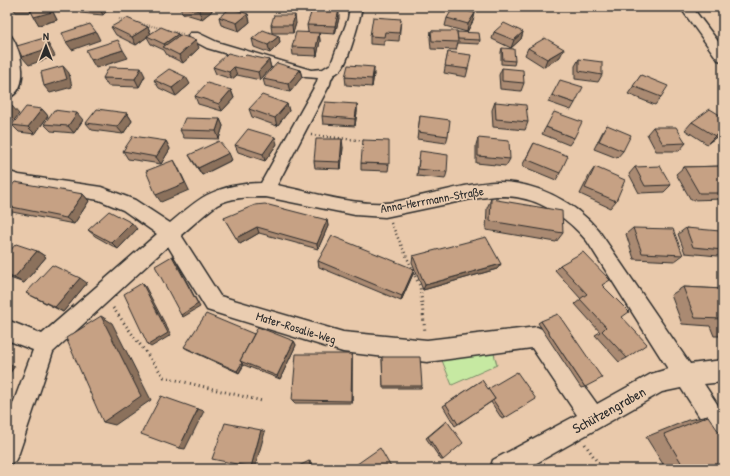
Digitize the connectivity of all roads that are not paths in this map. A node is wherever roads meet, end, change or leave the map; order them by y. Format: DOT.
graph roads {
  1 [pos="356,7"];
  2 [pos="686,7"];
  3 [pos="194,36"];
  4 [pos="7,39"];
  5 [pos="723,57"];
  6 [pos="326,73"];
  7 [pos="7,93"];
  8 [pos="7,177"];
  9 [pos="266,190"];
  10 [pos="170,233"];
  11 [pos="7,330"];
  12 [pos="45,345"];
  13 [pos="723,371"];
  14 [pos="685,376"];
  15 [pos="584,424"];
  16 [pos="723,433"];
  17 [pos="7,453"];
  18 [pos="502,469"];
  1 -- 6 [label="street"];
  2 -- 5 [label="street"];
  3 -- 6 [label="street"];
  4 -- 7 [label="street"];
  6 -- 9 [label="street"];
  8 -- 10 [label="street, Mater-Rosalie-Weg"];
  9 -- 10 [label="street, Anna-Herrmann-Straße"];
  9 -- 14 [label="street, Anna-Herrmann-Straße"];
  10 -- 12 [label="street, Anna-Herrmann-Straße"];
  10 -- 15 [label="street, Mater-Rosalie-Weg"];
  11 -- 12 [label="street"];
  12 -- 17 [label="street, Anna-Herrmann-Straße"];
  13 -- 14 [label="street, Schützengraben"];
  14 -- 15 [label="street, Schützengraben"];
  14 -- 16 [label="street, Anna-Herrmann-Straße"];
  15 -- 18 [label="street, Schützengraben"];
}
